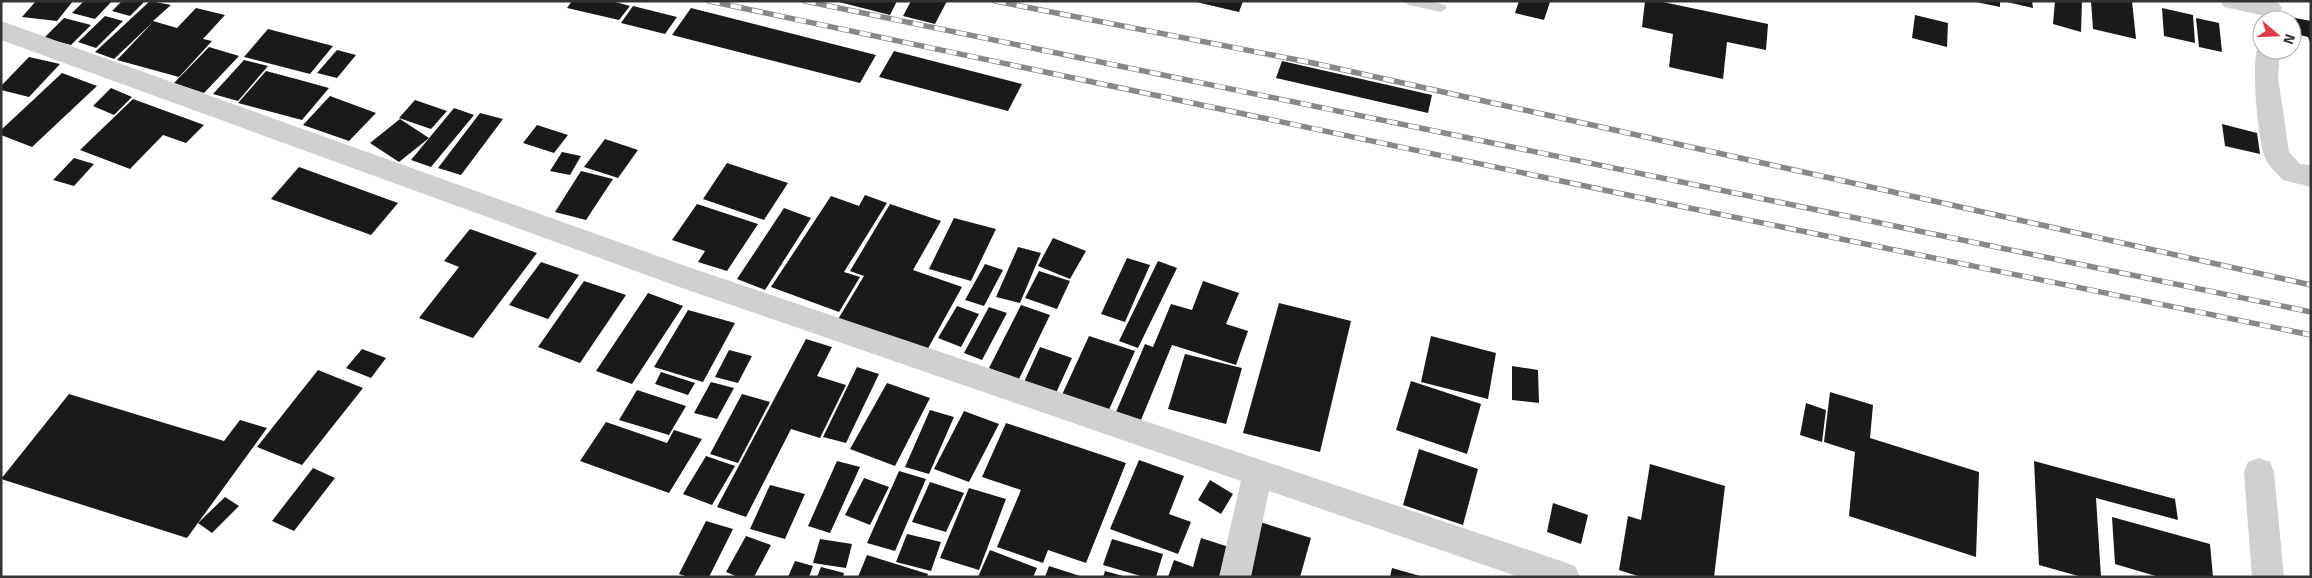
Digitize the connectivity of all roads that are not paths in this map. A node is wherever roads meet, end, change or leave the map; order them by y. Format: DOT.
graph roads {
  1 [pos="1409,1"];
  2 [pos="2232,1"];
  3 [pos="1441,8"];
  4 [pos="2269,10"];
  5 [pos="1,30"];
  6 [pos="2267,60"];
  7 [pos="2311,176"];
  8 [pos="2259,472"];
  9 [pos="1258,473"];
  10 [pos="1235,577"];
  11 [pos="1564,577"];
  12 [pos="2268,577"];
  1 -- 3 [label="lane"];
  2 -- 4 [label="street"];
  5 -- 9 [label="street"];
  6 -- 7 [label="street"];
  8 -- 12 [label="street"];
  9 -- 10 [label="street"];
  9 -- 11 [label="street"];
}
